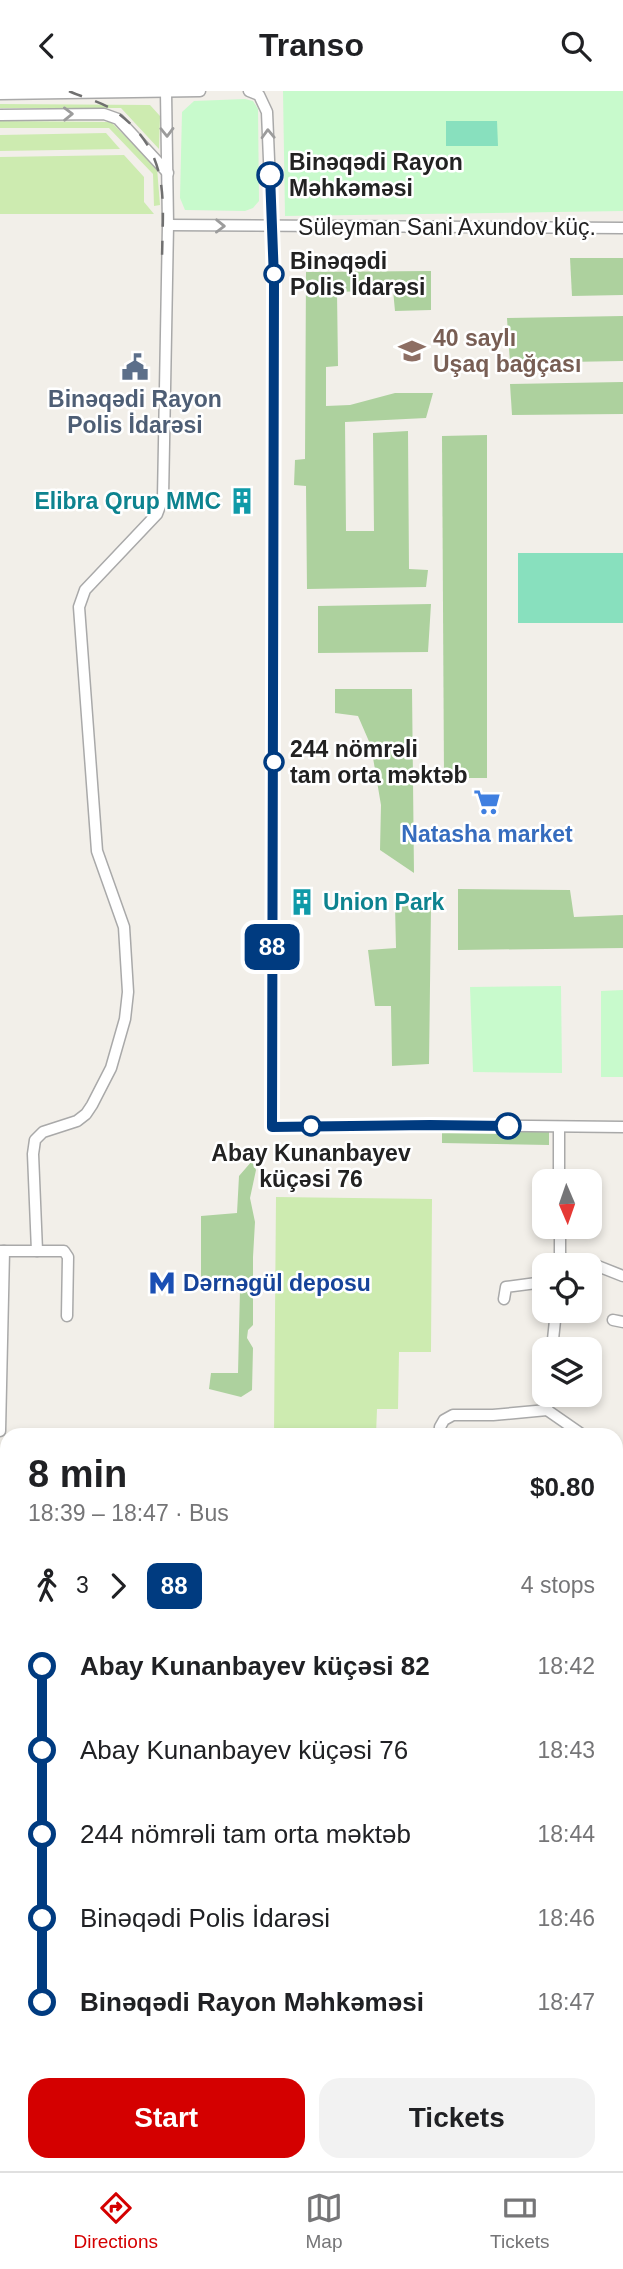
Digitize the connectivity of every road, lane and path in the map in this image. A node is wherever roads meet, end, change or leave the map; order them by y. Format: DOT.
graph roads {
  1 [pos="200,91"];
  2 [pos="249,91"];
  3 [pos="166,92"];
  4 [pos="0,94"];
  5 [pos="0,115"];
  6 [pos="168,173"];
  7 [pos="168,225"];
  8 [pos="272,226"];
  9 [pos="623,228"];
  10 [pos="559,1127"];
  11 [pos="623,1127"];
  12 [pos="559,1169"];
  13 [pos="2,1251"];
  14 [pos="37,1251"];
  15 [pos="602,1268"];
  16 [pos="623,1276"];
  17 [pos="532,1284"];
  18 [pos="504,1299"];
  19 [pos="1,1307"];
  20 [pos="66,1316"];
  21 [pos="547,1407"];
  22 [pos="547,1410"];
  23 [pos="0,1428"];
  24 [pos="440,1428"];
  25 [pos="573,1428"];
  1 -- 3 [label="street"];
  8 -- 2 [label="street, one-way"];
  3 -- 4 [label="street"];
  3 -- 6 [label="street, one-way"];
  5 -- 6 [label="street, one-way"];
  6 -- 7 [label="street"];
  7 -- 8 [label="street, Süleyman Sani Axundov küç., one-way"];
  7 -- 14 [label="street"];
  8 -- 9 [label="street, Süleyman Sani Axundov küç."];
  8 -- 10 [label="street"];
  10 -- 11 [label="street"];
  10 -- 12 [label="street"];
  13 -- 14 [label="street"];
  13 -- 19 [label="street"];
  14 -- 20 [label="street"];
  15 -- 16 [label="street"];
  17 -- 18 [label="street"];
  19 -- 23 [label="street"];
  21 -- 22 [label="street"];
  22 -- 24 [label="street"];
  22 -- 25 [label="street"];
}
